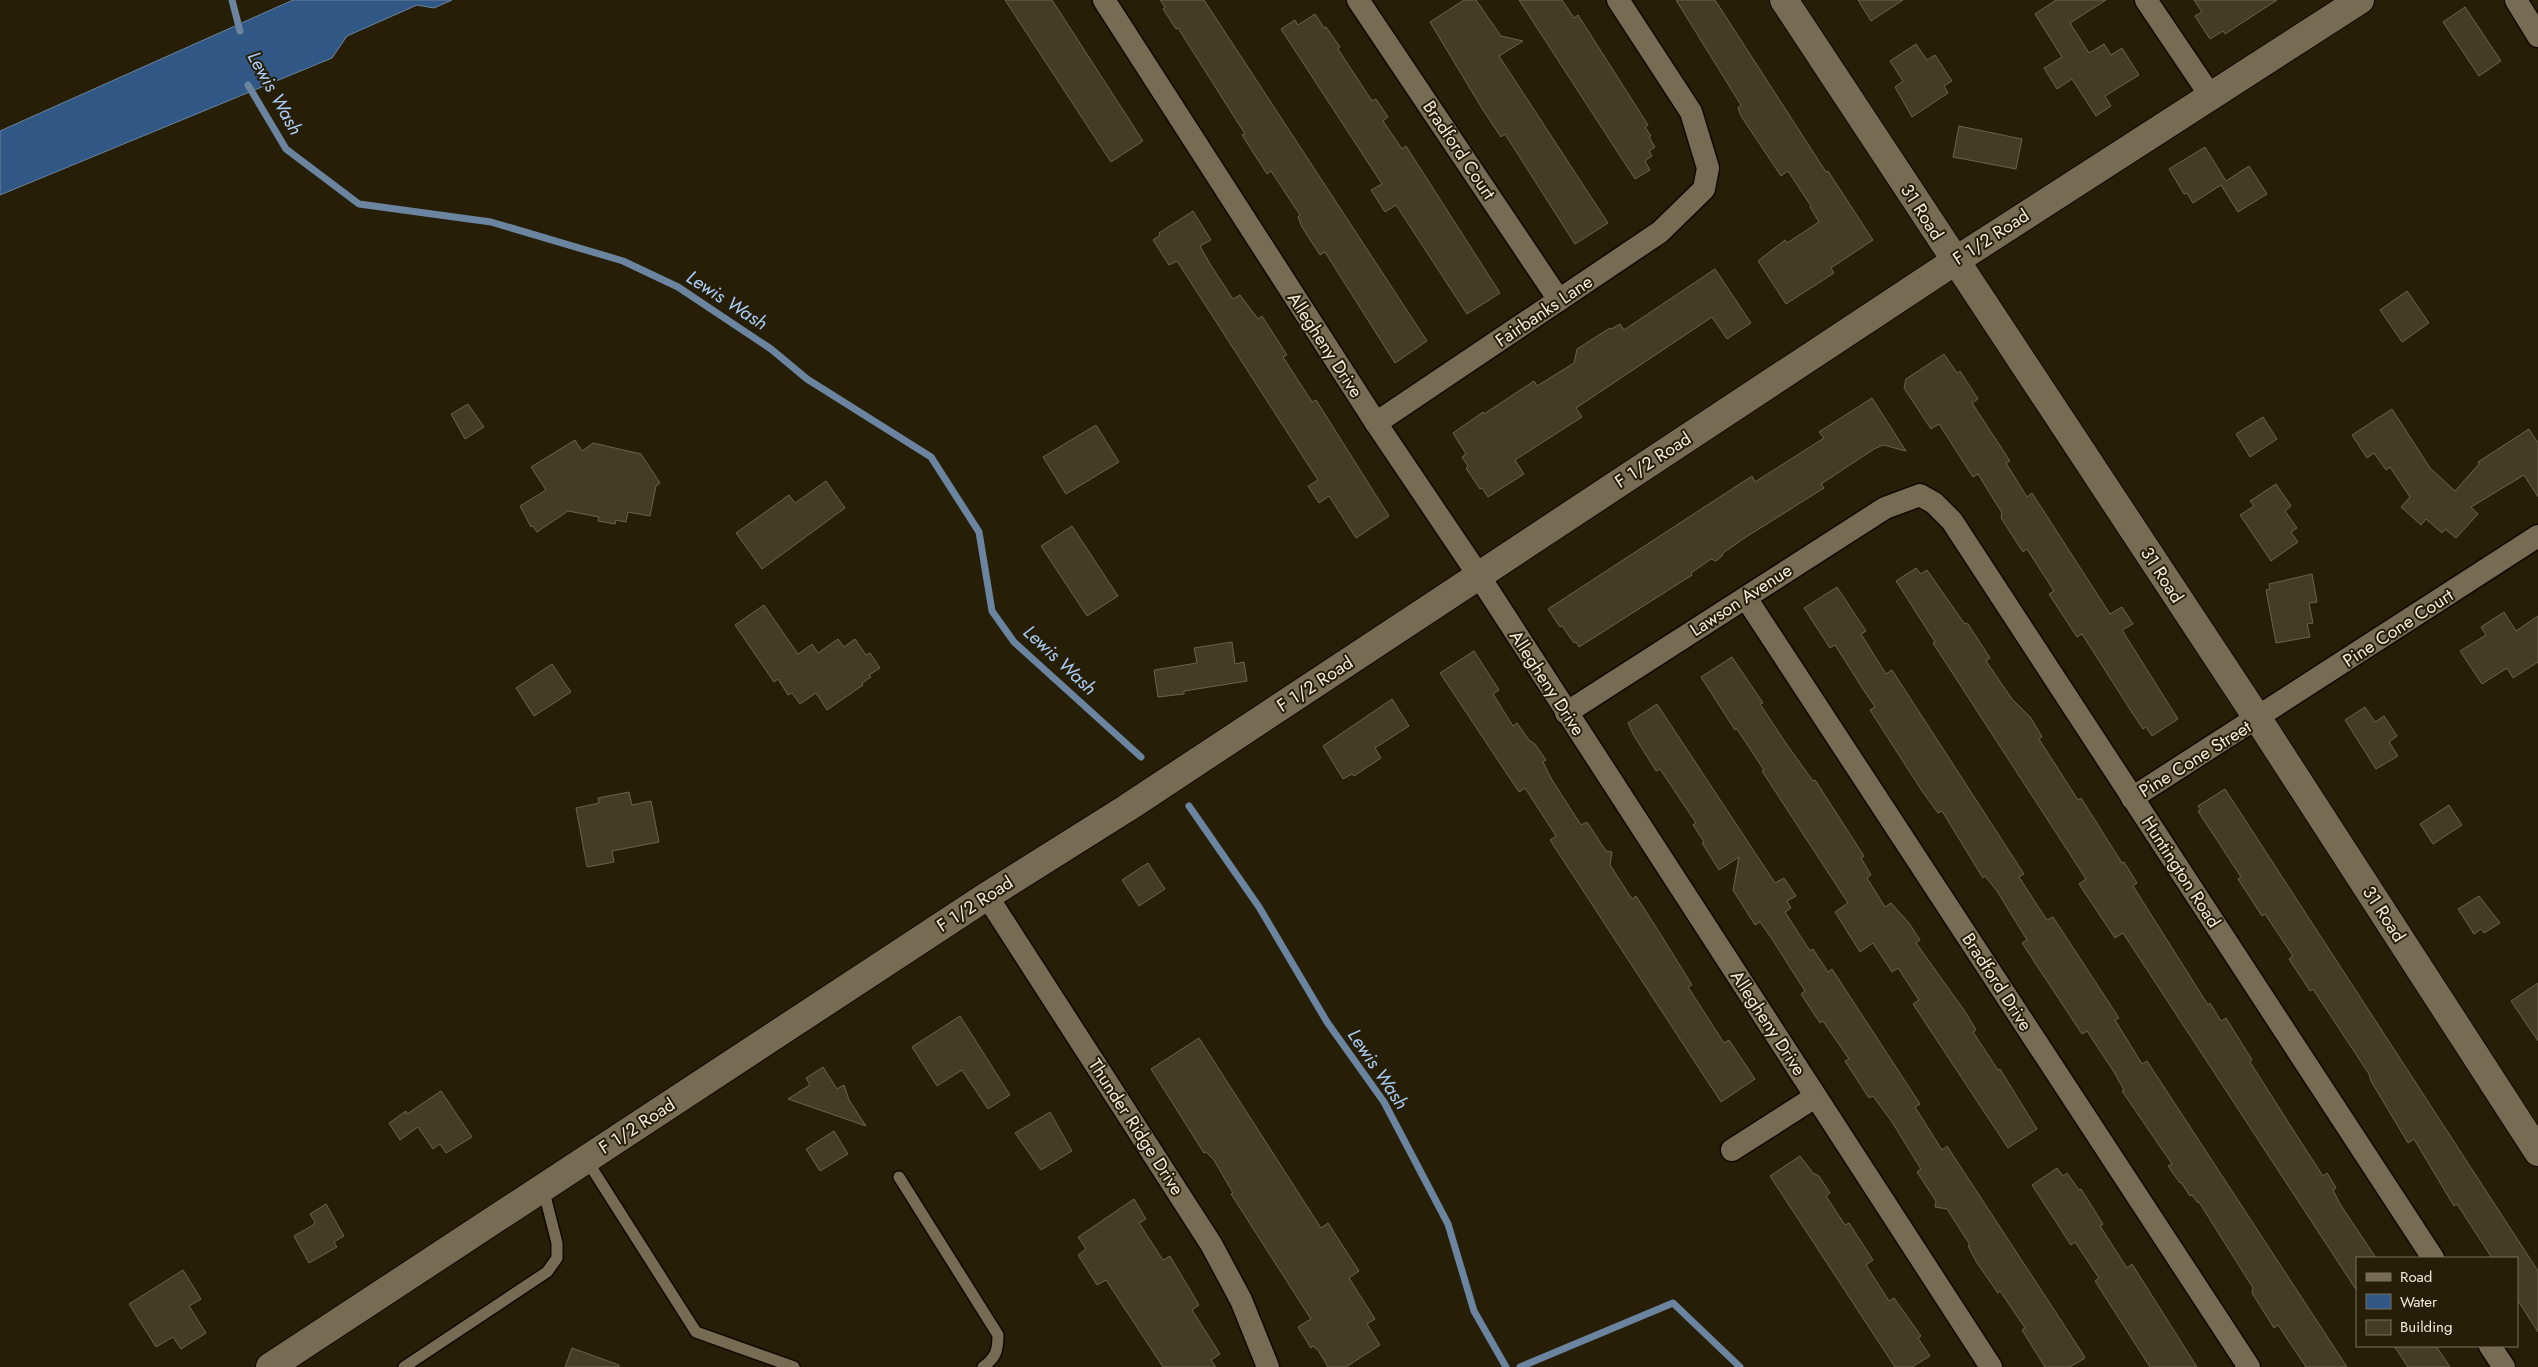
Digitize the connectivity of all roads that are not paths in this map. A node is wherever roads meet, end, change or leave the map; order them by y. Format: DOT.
graph roads {
  1 [pos="1104,0"];
  2 [pos="1358,0"];
  3 [pos="1618,0"];
  4 [pos="1784,0"];
  5 [pos="2146,0"];
  6 [pos="2360,0"];
  7 [pos="2516,0"];
  8 [pos="2538,36"];
  9 [pos="2210,95"];
  10 [pos="1954,261"];
  11 [pos="1559,300"];
  12 [pos="1376,423"];
  13 [pos="1920,495"];
  14 [pos="2538,536"];
  15 [pos="1479,576"];
  16 [pos="1746,598"];
  17 [pos="1566,713"];
  18 [pos="2258,719"];
  19 [pos="2132,798"];
  20 [pos="987,896"];
  21 [pos="1815,1097"];
  22 [pos="1732,1150"];
  23 [pos="2538,1152"];
  24 [pos="586,1159"];
  25 [pos="899,1177"];
  26 [pos="544,1188"];
  27 [pos="2432,1257"];
  28 [pos="2491,1347"];
  29 [pos="270,1367"];
  30 [pos="404,1367"];
  31 [pos="794,1367"];
  32 [pos="983,1367"];
  33 [pos="1268,1367"];
  34 [pos="1991,1367"];
  35 [pos="2249,1367"];
  36 [pos="2504,1367"];
  1 -- 12 [label="street, Allegheny Drive"];
  2 -- 11 [label="street, Bradford Court"];
  3 -- 11 [label="street, Fairbanks Lane"];
  4 -- 10 [label="street, 31 Road"];
  5 -- 9 [label="street"];
  6 -- 9 [label="street, F 1/2 Road"];
  7 -- 8 [label="street"];
  9 -- 10 [label="street, F 1/2 Road"];
  10 -- 15 [label="street, F 1/2 Road"];
  10 -- 18 [label="street, 31 Road"];
  11 -- 12 [label="street, Fairbanks Lane"];
  12 -- 15 [label="street, Allegheny Drive"];
  13 -- 16 [label="street, Lawson Avenue"];
  13 -- 19 [label="street, Huntington Road"];
  14 -- 18 [label="street, Pine Cone Court"];
  15 -- 17 [label="street, Allegheny Drive"];
  15 -- 20 [label="street, F 1/2 Road"];
  16 -- 17 [label="street, Lawson Avenue"];
  16 -- 35 [label="street, Bradford Drive"];
  17 -- 21 [label="street, Allegheny Drive"];
  18 -- 19 [label="street, Pine Cone Street"];
  18 -- 23 [label="street, 31 Road"];
  19 -- 27 [label="street, Huntington Road"];
  20 -- 24 [label="street, F 1/2 Road"];
  20 -- 33 [label="street, Thunder Ridge Drive"];
  21 -- 22 [label="street"];
  21 -- 34 [label="street, Allegheny Drive"];
  24 -- 26 [label="street, F 1/2 Road"];
  24 -- 31 [label="lane"];
  25 -- 32 [label="lane"];
  26 -- 29 [label="street, F 1/2 Road"];
  26 -- 30 [label="lane"];
  28 -- 36 [label="street"];
}
